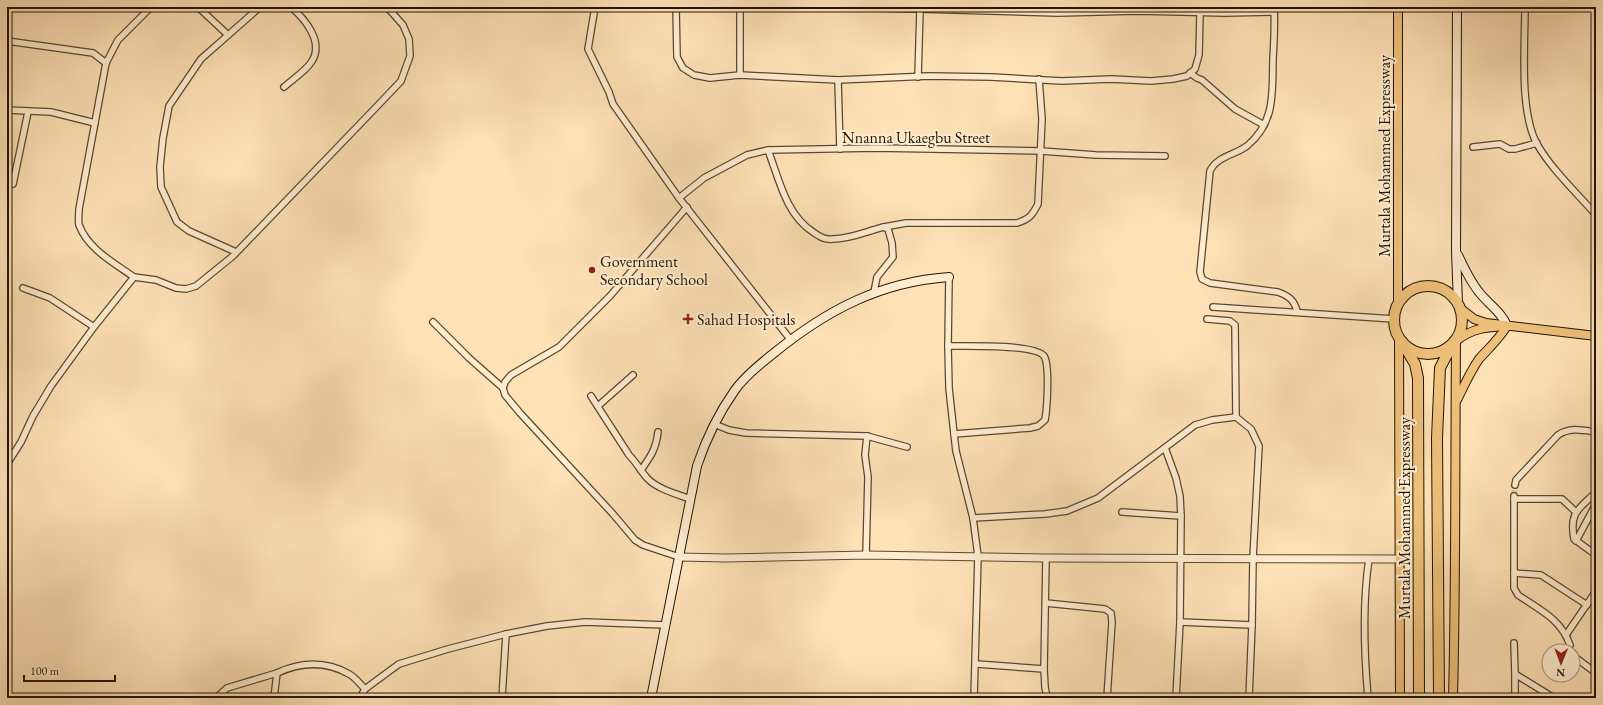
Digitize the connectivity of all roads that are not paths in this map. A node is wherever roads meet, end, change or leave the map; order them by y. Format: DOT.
graph roads {
  1 [pos="150,7"];
  2 [pos="198,7"];
  3 [pos="260,7"];
  4 [pos="291,7"];
  5 [pos="387,7"];
  6 [pos="595,7"];
  7 [pos="676,7"];
  8 [pos="740,7"];
  9 [pos="846,7"];
  10 [pos="1398,7"];
  11 [pos="1457,7"];
  12 [pos="1526,7"];
  13 [pos="920,9"];
  14 [pos="1137,9"];
  15 [pos="1274,9"];
  16 [pos="1200,13"];
  17 [pos="228,35"];
  18 [pos="7,41"];
  19 [pos="106,63"];
  20 [pos="1190,73"];
  21 [pos="740,75"];
  22 [pos="918,77"];
  23 [pos="1039,79"];
  24 [pos="838,80"];
  25 [pos="284,87"];
  26 [pos="7,110"];
  27 [pos="28,112"];
  28 [pos="95,123"];
  29 [pos="1264,125"];
  30 [pos="1537,143"];
  31 [pos="1473,147"];
  32 [pos="840,149"];
  33 [pos="768,150"];
  34 [pos="1041,151"];
  35 [pos="1165,156"];
  36 [pos="14,184"];
  37 [pos="680,198"];
  38 [pos="687,208"];
  39 [pos="1596,215"];
  40 [pos="884,226"];
  41 [pos="1456,251"];
  42 [pos="236,252"];
  43 [pos="134,277"];
  44 [pos="949,278"];
  45 [pos="23,288"];
  46 [pos="874,292"];
  47 [pos="1398,305"];
  48 [pos="1459,306"];
  49 [pos="1213,307"];
  50 [pos="1297,311"];
  51 [pos="1207,319"];
  52 [pos="1394,319"];
  53 [pos="433,322"];
  54 [pos="1507,326"];
  55 [pos="94,327"];
  56 [pos="1596,336"];
  57 [pos="790,339"];
  58 [pos="1400,340"];
  59 [pos="1454,343"];
  60 [pos="948,346"];
  61 [pos="633,374"];
  62 [pos="503,388"];
  63 [pos="591,396"];
  64 [pos="1456,403"];
  65 [pos="598,406"];
  66 [pos="1236,417"];
  67 [pos="714,424"];
  68 [pos="658,432"];
  69 [pos="1596,432"];
  70 [pos="954,434"];
  71 [pos="867,436"];
  72 [pos="908,447"];
  73 [pos="1165,448"];
  74 [pos="7,464"];
  75 [pos="641,470"];
  76 [pos="1515,485"];
  77 [pos="1596,492"];
  78 [pos="690,500"];
  79 [pos="1596,504"];
  80 [pos="1122,512"];
  81 [pos="1576,512"];
  82 [pos="1181,516"];
  83 [pos="973,518"];
  84 [pos="1576,542"];
  85 [pos="866,555"];
  86 [pos="1596,555"];
  87 [pos="978,556"];
  88 [pos="679,557"];
  89 [pos="1180,557"];
  90 [pos="1046,558"];
  91 [pos="1253,558"];
  92 [pos="1368,559"];
  93 [pos="1400,559"];
  94 [pos="1514,573"];
  95 [pos="1596,592"];
  96 [pos="1046,603"];
  97 [pos="1587,606"];
  98 [pos="1180,622"];
  99 [pos="666,625"];
  100 [pos="1252,625"];
  101 [pos="506,634"];
  102 [pos="1566,634"];
  103 [pos="1514,643"];
  104 [pos="1570,643"];
  105 [pos="1581,662"];
  106 [pos="976,664"];
  107 [pos="1044,669"];
  108 [pos="277,673"];
  109 [pos="1515,674"];
  110 [pos="1596,674"];
  111 [pos="365,689"];
  112 [pos="216,698"];
  113 [pos="274,698"];
  114 [pos="360,698"];
  115 [pos="502,698"];
  116 [pos="651,698"];
  117 [pos="974,698"];
  118 [pos="1047,698"];
  119 [pos="1107,698"];
  120 [pos="1176,698"];
  121 [pos="1248,698"];
  122 [pos="1368,698"];
  123 [pos="1400,698"];
  124 [pos="1419,698"];
  125 [pos="1439,698"];
  126 [pos="1453,698"];
  127 [pos="1515,698"];
  128 [pos="1554,698"];
  1 -- 19 [label="street"];
  2 -- 17 [label="street"];
  3 -- 17 [label="street"];
  4 -- 25 [label="street"];
  5 -- 42 [label="street"];
  6 -- 37 [label="street"];
  7 -- 21 [label="street"];
  8 -- 21 [label="street"];
  9 -- 13 [label="street"];
  10 -- 47 [label="main road, Murtala Mohammed Expressway"];
  11 -- 41 [label="main road"];
  12 -- 30 [label="street"];
  13 -- 14 [label="street"];
  13 -- 22 [label="street"];
  14 -- 16 [label="street"];
  15 -- 16 [label="street"];
  15 -- 29 [label="street"];
  16 -- 20 [label="street"];
  17 -- 42 [label="street"];
  18 -- 19 [label="street"];
  19 -- 28 [label="street"];
  20 -- 23 [label="street"];
  20 -- 29 [label="street"];
  21 -- 24 [label="street"];
  22 -- 23 [label="street"];
  22 -- 24 [label="street"];
  23 -- 34 [label="street"];
  24 -- 32 [label="street"];
  26 -- 27 [label="street"];
  27 -- 28 [label="street"];
  27 -- 36 [label="street"];
  28 -- 43 [label="street"];
  29 -- 50 [label="street"];
  30 -- 31 [label="street"];
  30 -- 39 [label="street"];
  32 -- 33 [label="street, Nnanna Ukaegbu Street"];
  32 -- 34 [label="street, Nnanna Ukaegbu Street"];
  33 -- 37 [label="street, Nnanna Ukaegbu Street"];
  33 -- 40 [label="street"];
  34 -- 35 [label="street, Nnanna Ukaegbu Street"];
  34 -- 40 [label="street"];
  37 -- 38 [label="street"];
  38 -- 57 [label="street"];
  38 -- 62 [label="street"];
  40 -- 46 [label="street"];
  41 -- 48 [label="main road"];
  41 -- 54 [label="main road"];
  42 -- 43 [label="street"];
  43 -- 55 [label="street"];
  44 -- 46 [label="main road"];
  44 -- 60 [label="street"];
  45 -- 55 [label="street"];
  46 -- 57 [label="main road"];
  47 -- 48 [label="highway"];
  47 -- 52 [label="highway"];
  48 -- 54 [label="main road"];
  48 -- 59 [label="highway"];
  49 -- 50 [label="street"];
  50 -- 52 [label="street"];
  51 -- 66 [label="street"];
  52 -- 58 [label="highway"];
  53 -- 62 [label="street"];
  54 -- 56 [label="main road"];
  54 -- 59 [label="main road"];
  54 -- 64 [label="main road"];
  55 -- 74 [label="street"];
  57 -- 67 [label="main road"];
  58 -- 59 [label="highway"];
  58 -- 93 [label="main road, Murtala Mohammed Expressway"];
  58 -- 124 [label="highway, Murtala Mohammed Expressway"];
  59 -- 64 [label="main road"];
  59 -- 125 [label="highway, Murtala Mohammed Expressway"];
  60 -- 70 [label="street"];
  60 -- 70 [label="street"];
  61 -- 65 [label="street"];
  62 -- 88 [label="street"];
  63 -- 65 [label="street"];
  64 -- 126 [label="main road"];
  65 -- 75 [label="street"];
  66 -- 73 [label="street"];
  66 -- 91 [label="street"];
  67 -- 71 [label="street"];
  67 -- 78 [label="main road"];
  68 -- 75 [label="street"];
  69 -- 76 [label="street"];
  70 -- 83 [label="street"];
  71 -- 72 [label="street"];
  71 -- 85 [label="street"];
  73 -- 82 [label="street"];
  73 -- 83 [label="street"];
  75 -- 78 [label="street"];
  77 -- 81 [label="street"];
  78 -- 88 [label="main road"];
  79 -- 84 [label="street"];
  80 -- 82 [label="street"];
  81 -- 84 [label="street"];
  81 -- 94 [label="street"];
  82 -- 89 [label="street"];
  83 -- 87 [label="street"];
  84 -- 86 [label="street"];
  85 -- 87 [label="street"];
  85 -- 88 [label="street"];
  87 -- 90 [label="street"];
  87 -- 106 [label="street"];
  88 -- 99 [label="main road"];
  89 -- 90 [label="street"];
  89 -- 91 [label="street"];
  89 -- 98 [label="street"];
  90 -- 96 [label="street"];
  91 -- 92 [label="street"];
  91 -- 100 [label="street"];
  92 -- 93 [label="street"];
  92 -- 122 [label="street"];
  93 -- 123 [label="main road, Murtala Mohammed Expressway"];
  94 -- 97 [label="street"];
  94 -- 102 [label="street"];
  95 -- 97 [label="street"];
  96 -- 107 [label="street"];
  96 -- 119 [label="street"];
  97 -- 102 [label="street"];
  98 -- 100 [label="street"];
  98 -- 120 [label="street"];
  99 -- 101 [label="street"];
  99 -- 116 [label="main road"];
  100 -- 121 [label="street"];
  101 -- 111 [label="street"];
  101 -- 115 [label="street"];
  102 -- 104 [label="street"];
  103 -- 109 [label="street"];
  105 -- 110 [label="street"];
  106 -- 107 [label="street"];
  106 -- 117 [label="street"];
  107 -- 118 [label="street"];
  108 -- 111 [label="street"];
  108 -- 112 [label="street"];
  108 -- 113 [label="street"];
  109 -- 127 [label="street"];
  109 -- 128 [label="street"];
  111 -- 114 [label="street"];
}
